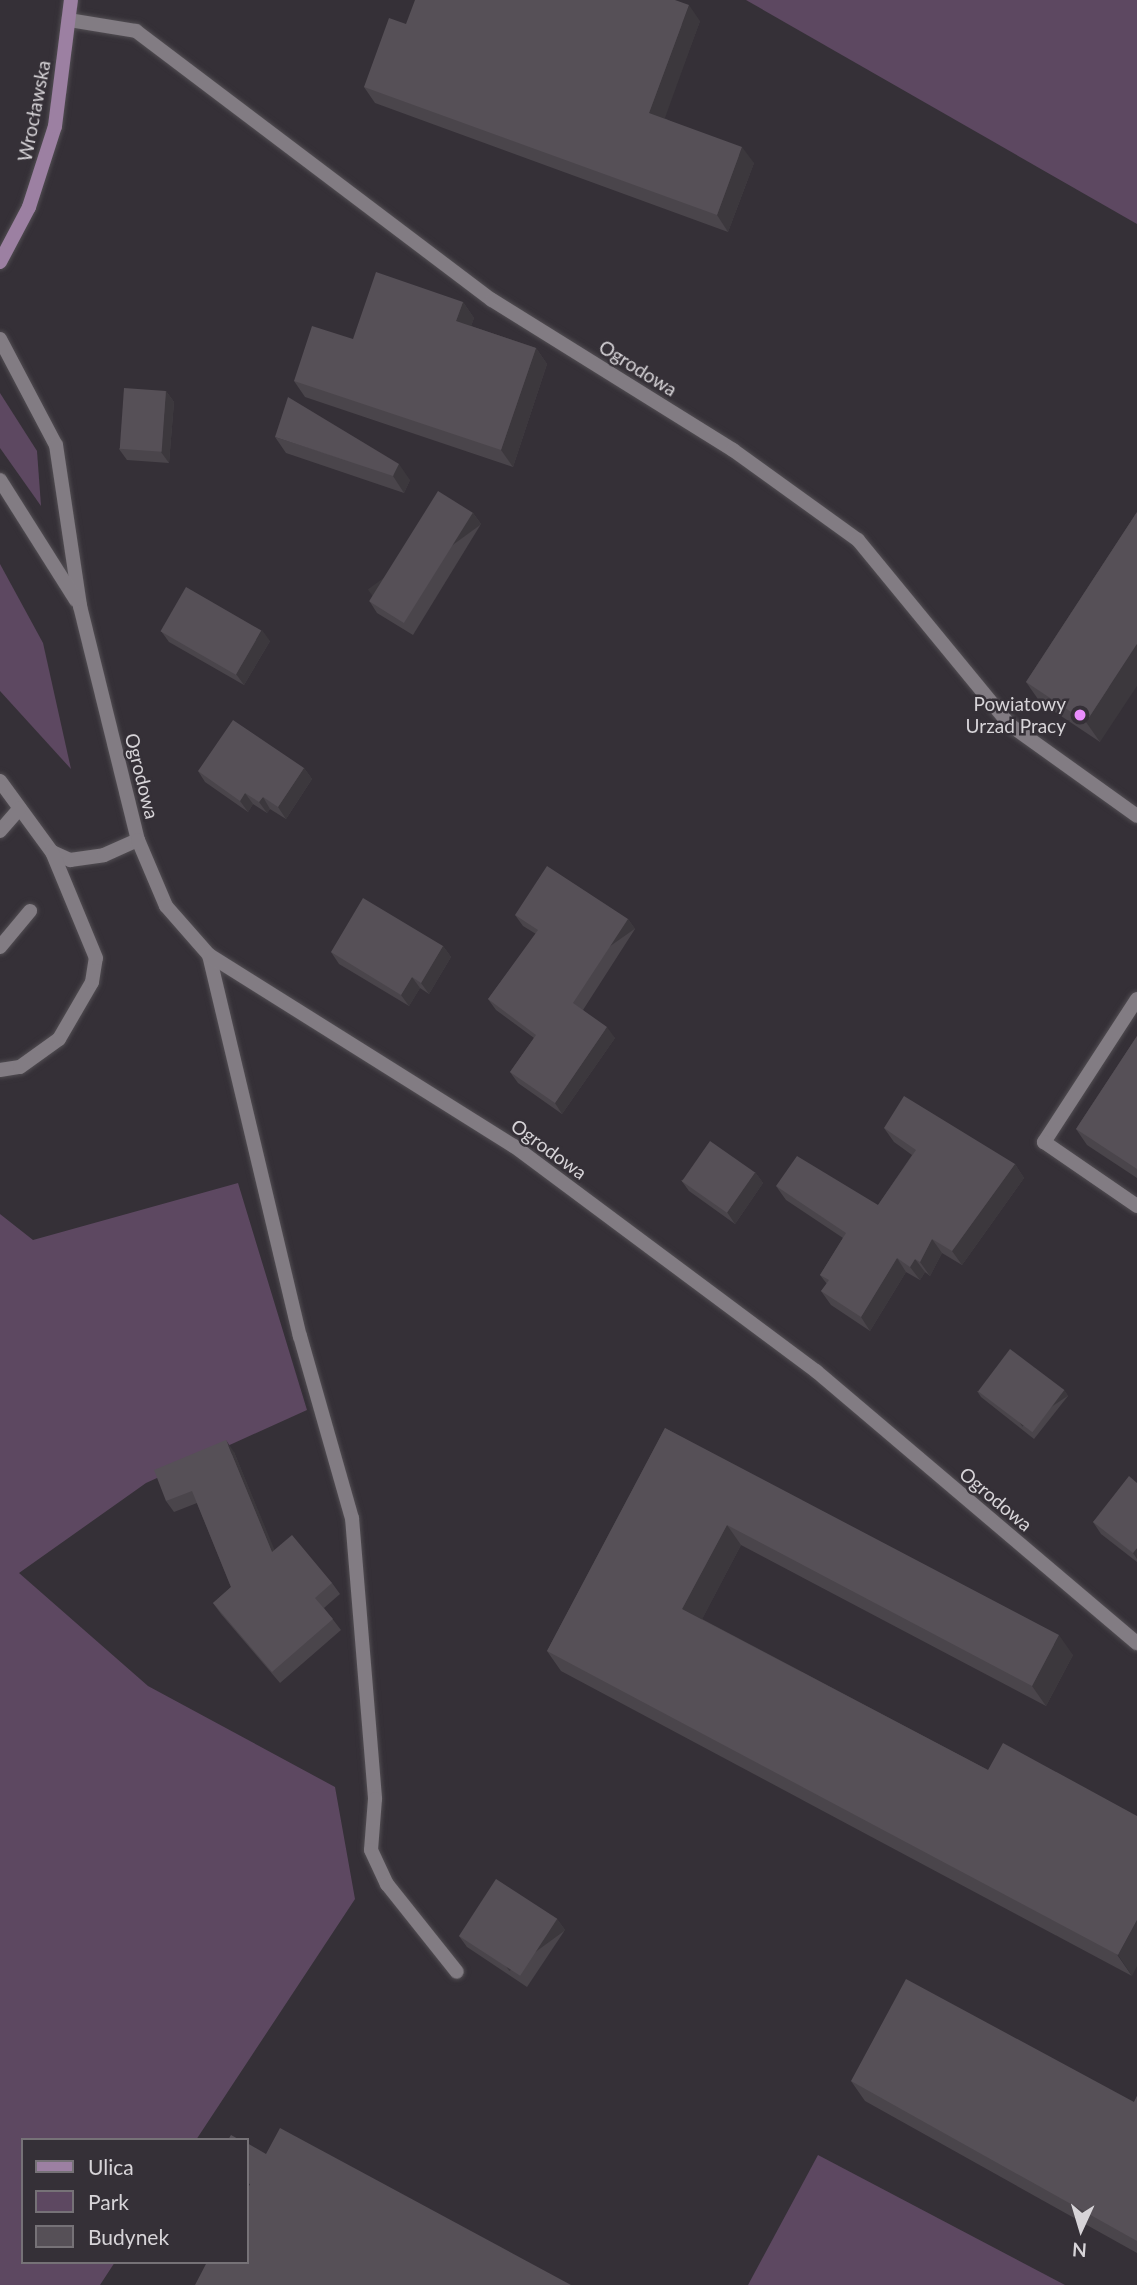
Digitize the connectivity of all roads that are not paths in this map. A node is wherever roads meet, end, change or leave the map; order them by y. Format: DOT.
graph roads {
  1 [pos="71,0"];
  2 [pos="69,20"];
  3 [pos="0,262"];
  4 [pos="0,339"];
  5 [pos="0,480"];
  6 [pos="80,606"];
  7 [pos="0,781"];
  8 [pos="20,808"];
  9 [pos="1137,816"];
  10 [pos="0,831"];
  11 [pos="138,840"];
  12 [pos="52,852"];
  13 [pos="30,911"];
  14 [pos="0,947"];
  15 [pos="209,955"];
  16 [pos="1137,999"];
  17 [pos="0,1069"];
  18 [pos="1137,1206"];
  19 [pos="1137,1643"];
  20 [pos="457,1972"];
  1 -- 2 [label="main road, Wrocławska"];
  2 -- 3 [label="main road, Wrocławska"];
  2 -- 9 [label="street, Ogrodowa"];
  4 -- 6 [label="street, Ogrodowa"];
  5 -- 6 [label="street, Ogrodowa"];
  6 -- 11 [label="street, Ogrodowa"];
  7 -- 8 [label="street"];
  8 -- 10 [label="street"];
  8 -- 12 [label="street"];
  11 -- 12 [label="street"];
  11 -- 15 [label="street, Ogrodowa"];
  12 -- 17 [label="street"];
  13 -- 14 [label="street"];
  15 -- 19 [label="street, Ogrodowa"];
  15 -- 20 [label="street"];
  16 -- 18 [label="street"];
}
